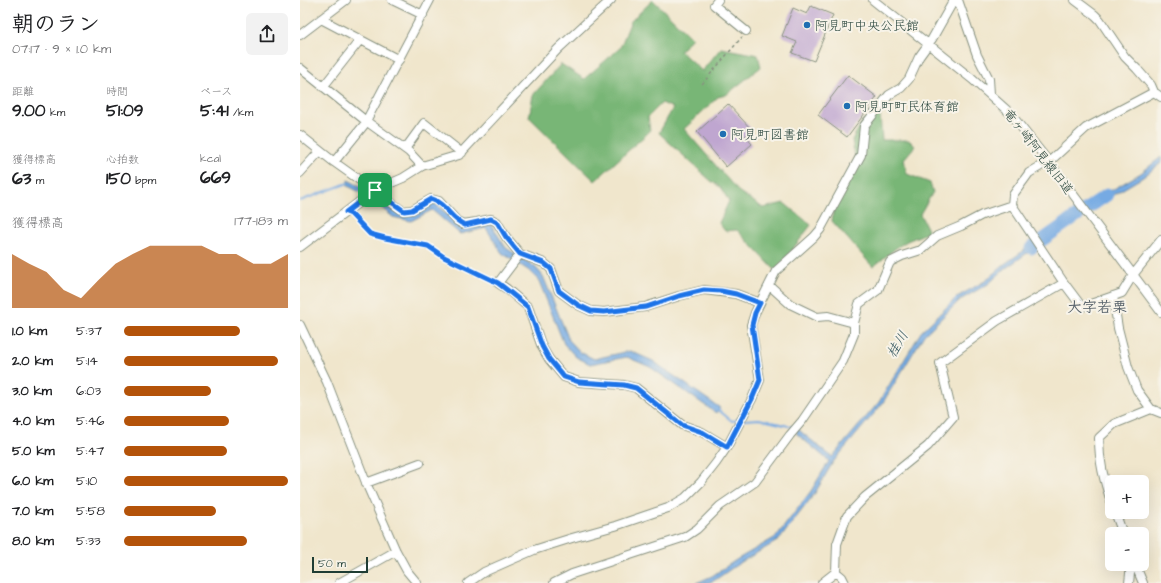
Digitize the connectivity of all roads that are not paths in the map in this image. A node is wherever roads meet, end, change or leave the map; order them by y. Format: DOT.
graph roads {
  1 [pos="346,0"];
  2 [pos="392,0"];
  3 [pos="430,0"];
  4 [pos="611,0"];
  5 [pos="718,0"];
  6 [pos="873,0"];
  7 [pos="954,0"];
  8 [pos="958,0"];
  9 [pos="1076,0"];
  10 [pos="423,15"];
  11 [pos="321,19"];
  12 [pos="746,31"];
  13 [pos="300,35"];
  14 [pos="360,40"];
  15 [pos="929,44"];
  16 [pos="399,60"];
  17 [pos="300,68"];
  18 [pos="323,87"];
  19 [pos="990,94"];
  20 [pos="1158,95"];
  21 [pos="366,121"];
  22 [pos="300,135"];
  23 [pos="405,149"];
  24 [pos="320,152"];
  25 [pos="462,153"];
  26 [pos="334,162"];
  27 [pos="1049,162"];
  28 [pos="422,166"];
  29 [pos="300,174"];
  30 [pos="375,190"];
  31 [pos="1012,205"];
  32 [pos="1161,240"];
  33 [pos="300,247"];
  34 [pos="520,254"];
  35 [pos="1133,275"];
  36 [pos="1064,283"];
  37 [pos="769,285"];
  38 [pos="1113,296"];
  39 [pos="760,303"];
  40 [pos="1161,312"];
  41 [pos="854,323"];
  42 [pos="300,326"];
  43 [pos="1151,410"];
  44 [pos="1161,414"];
  45 [pos="727,447"];
  46 [pos="420,463"];
  47 [pos="366,482"];
  48 [pos="1105,483"];
  49 [pos="396,551"];
  50 [pos="1130,571"];
  51 [pos="1138,571"];
  52 [pos="836,572"];
  53 [pos="339,583"];
  54 [pos="417,583"];
  55 [pos="468,583"];
  56 [pos="554,583"];
  57 [pos="822,583"];
  58 [pos="845,583"];
  59 [pos="1129,583"];
  60 [pos="1143,583"];
  1 -- 11 [label="street"];
  2 -- 10 [label="street"];
  3 -- 10 [label="street"];
  4 -- 25 [label="street"];
  5 -- 12 [label="street"];
  6 -- 15 [label="street, 竜ヶ崎阿見線旧道"];
  7 -- 15 [label="street"];
  8 -- 19 [label="street"];
  9 -- 20 [label="street"];
  10 -- 16 [label="street"];
  11 -- 13 [label="street"];
  11 -- 14 [label="street"];
  14 -- 16 [label="street"];
  14 -- 18 [label="street"];
  15 -- 19 [label="street, 竜ヶ崎阿見線旧道"];
  15 -- 37 [label="street"];
  16 -- 21 [label="street"];
  17 -- 18 [label="street"];
  18 -- 21 [label="street"];
  19 -- 27 [label="street, 竜ヶ崎阿見線旧道"];
  20 -- 27 [label="street"];
  21 -- 23 [label="street"];
  21 -- 26 [label="street"];
  22 -- 24 [label="street"];
  23 -- 25 [label="street"];
  23 -- 28 [label="street"];
  24 -- 26 [label="street"];
  24 -- 29 [label="street"];
  25 -- 28 [label="street"];
  26 -- 30 [label="street"];
  27 -- 31 [label="street"];
  27 -- 35 [label="street, 竜ヶ崎阿見線旧道"];
  28 -- 30 [label="street"];
  30 -- 33 [label="street"];
  30 -- 34 [label="street"];
  31 -- 36 [label="street"];
  31 -- 41 [label="street"];
  32 -- 35 [label="street"];
  34 -- 39 [label="street"];
  34 -- 45 [label="street"];
  35 -- 38 [label="street"];
  35 -- 40 [label="street, 竜ヶ崎阿見線旧道"];
  36 -- 38 [label="street"];
  36 -- 52 [label="street"];
  37 -- 39 [label="street"];
  37 -- 41 [label="street"];
  38 -- 43 [label="street"];
  39 -- 45 [label="street"];
  41 -- 56 [label="street"];
  42 -- 47 [label="street"];
  43 -- 44 [label="street"];
  43 -- 48 [label="street"];
  45 -- 55 [label="street"];
  46 -- 47 [label="street"];
  47 -- 49 [label="street"];
  49 -- 53 [label="street"];
  49 -- 54 [label="street"];
  50 -- 59 [label="street"];
  51 -- 60 [label="street"];
  52 -- 57 [label="street"];
  52 -- 58 [label="street"];
}
